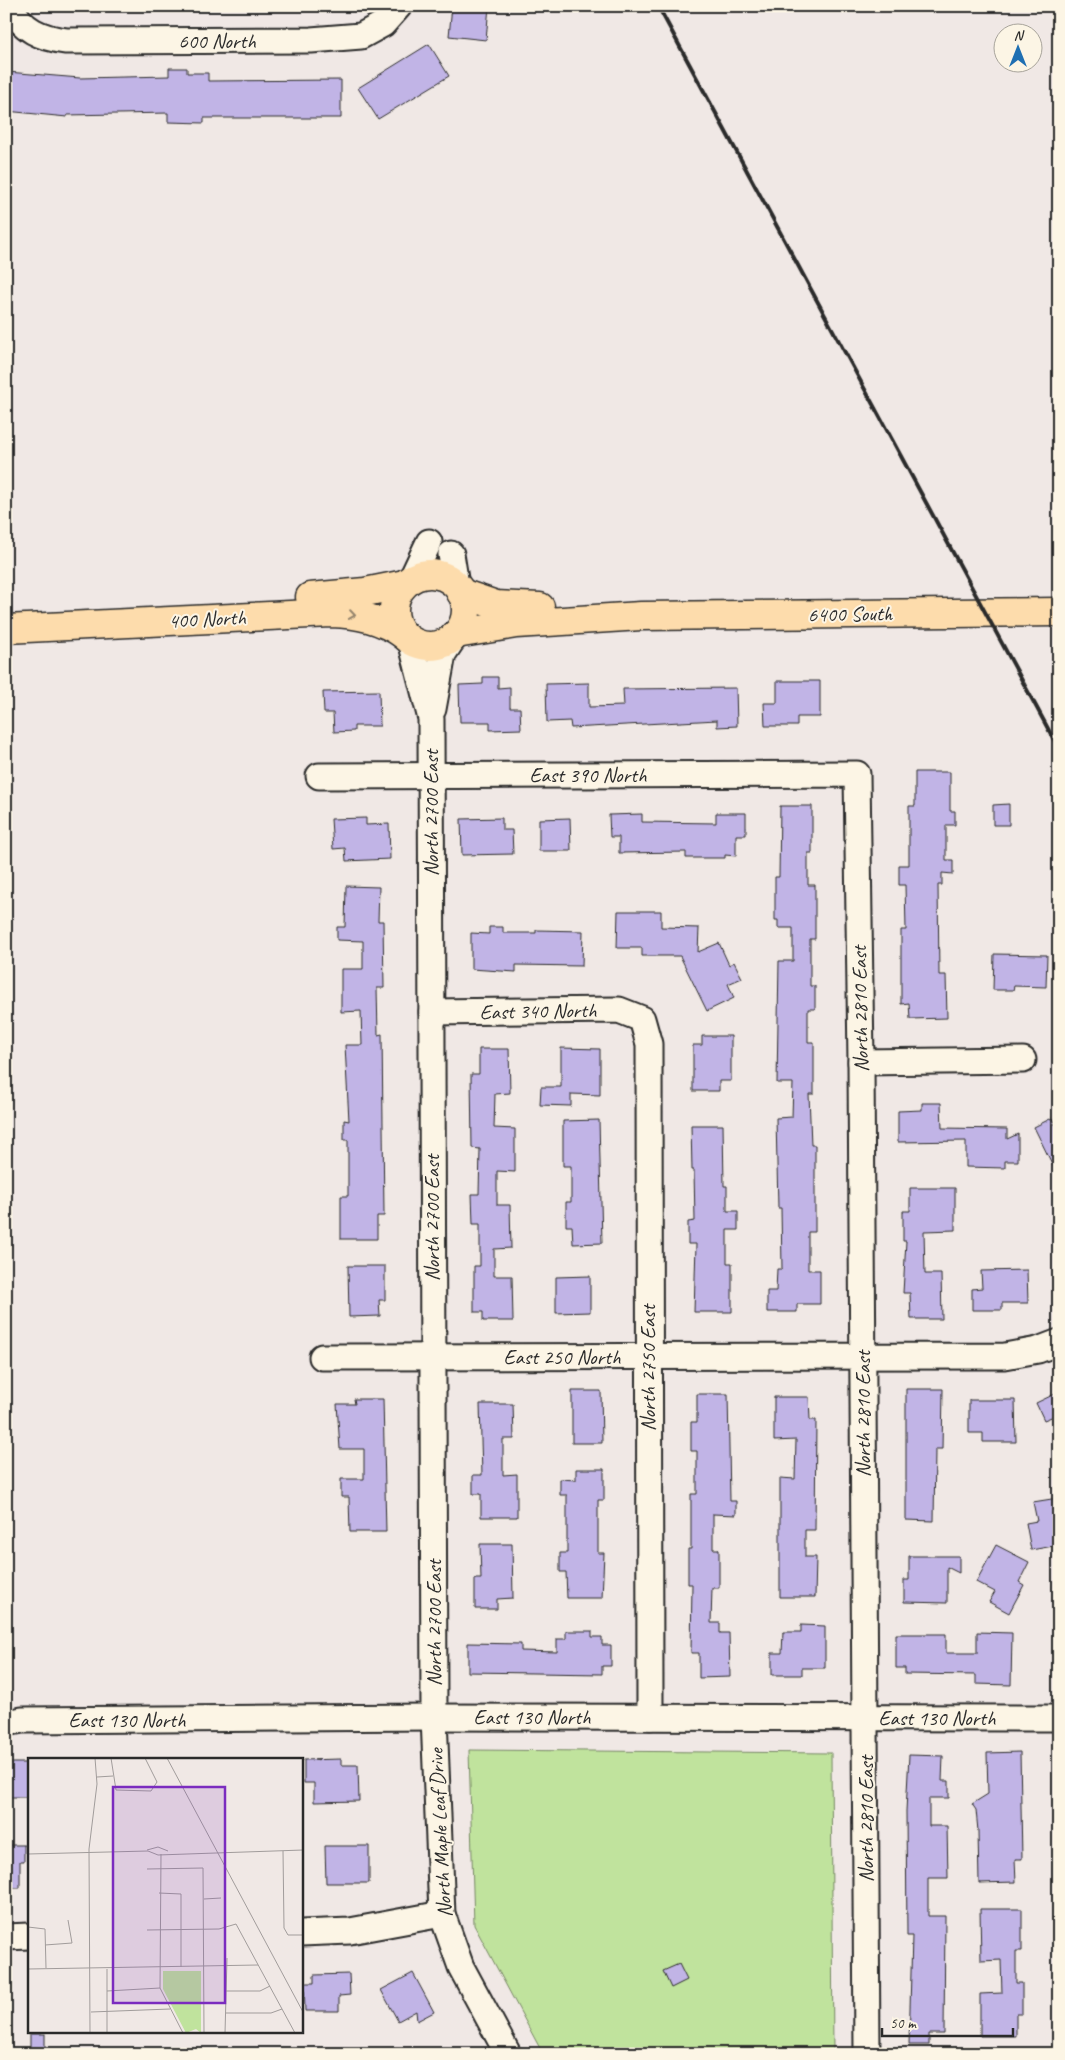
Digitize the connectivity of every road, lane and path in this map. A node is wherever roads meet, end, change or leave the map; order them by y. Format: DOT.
graph roads {
  1 [pos="11,6"];
  2 [pos="399,6"];
  3 [pos="408,581"];
  4 [pos="458,589"];
  5 [pos="1059,612"];
  6 [pos="6,614"];
  7 [pos="641,616"];
  8 [pos="6,630"];
  9 [pos="456,635"];
  10 [pos="407,638"];
  11 [pos="431,719"];
  12 [pos="857,774"];
  13 [pos="431,775"];
  14 [pos="319,776"];
  15 [pos="432,1012"];
  16 [pos="642,1019"];
  17 [pos="1023,1060"];
  18 [pos="862,1062"];
  19 [pos="1059,1342"];
  20 [pos="862,1355"];
  21 [pos="432,1357"];
  22 [pos="648,1357"];
  23 [pos="322,1358"];
  24 [pos="650,1717"];
  25 [pos="434,1718"];
  26 [pos="865,1718"];
  27 [pos="1059,1718"];
  28 [pos="6,1723"];
  29 [pos="442,1914"];
  30 [pos="302,1933"];
  31 [pos="28,1936"];
  32 [pos="6,1937"];
  33 [pos="508,2054"];
  34 [pos="867,2054"];
  1 -- 2 [label="street, 600 North"];
  3 -- 4 [label="main road"];
  3 -- 4 [label="street"];
  3 -- 6 [label="main road, 400 North"];
  3 -- 10 [label="main road"];
  4 -- 7 [label="main road, 6400 South"];
  4 -- 9 [label="main road"];
  5 -- 7 [label="main road, 6400 South"];
  7 -- 9 [label="main road, 6400 South"];
  8 -- 10 [label="main road, 400 North, one-way"];
  9 -- 10 [label="main road"];
  9 -- 11 [label="street, North 2700 East"];
  10 -- 11 [label="street, North 2700 East"];
  11 -- 13 [label="street, North 2700 East"];
  12 -- 13 [label="street, East 390 North"];
  12 -- 18 [label="street, North 2810 East"];
  13 -- 14 [label="street, East 390 North"];
  13 -- 15 [label="street, North 2700 East"];
  15 -- 16 [label="street, East 340 North"];
  15 -- 21 [label="street, North 2700 East"];
  16 -- 22 [label="street, North 2750 East"];
  17 -- 18 [label="street"];
  18 -- 20 [label="street, North 2810 East"];
  19 -- 20 [label="street, East 250 North"];
  20 -- 22 [label="street, East 250 North"];
  20 -- 26 [label="street, North 2810 East"];
  21 -- 22 [label="street, East 250 North"];
  21 -- 23 [label="street, East 250 North"];
  21 -- 25 [label="street, North 2700 East"];
  22 -- 24 [label="street, North 2750 East"];
  24 -- 25 [label="street, East 130 North"];
  24 -- 26 [label="street, East 130 North"];
  25 -- 28 [label="street, East 130 North"];
  25 -- 29 [label="street, North Maple Leaf Drive"];
  26 -- 27 [label="street, East 130 North"];
  26 -- 34 [label="street, North 2810 East"];
  29 -- 30 [label="street"];
  29 -- 33 [label="street, North Maple Leaf Drive"];
  31 -- 32 [label="street"];
}
